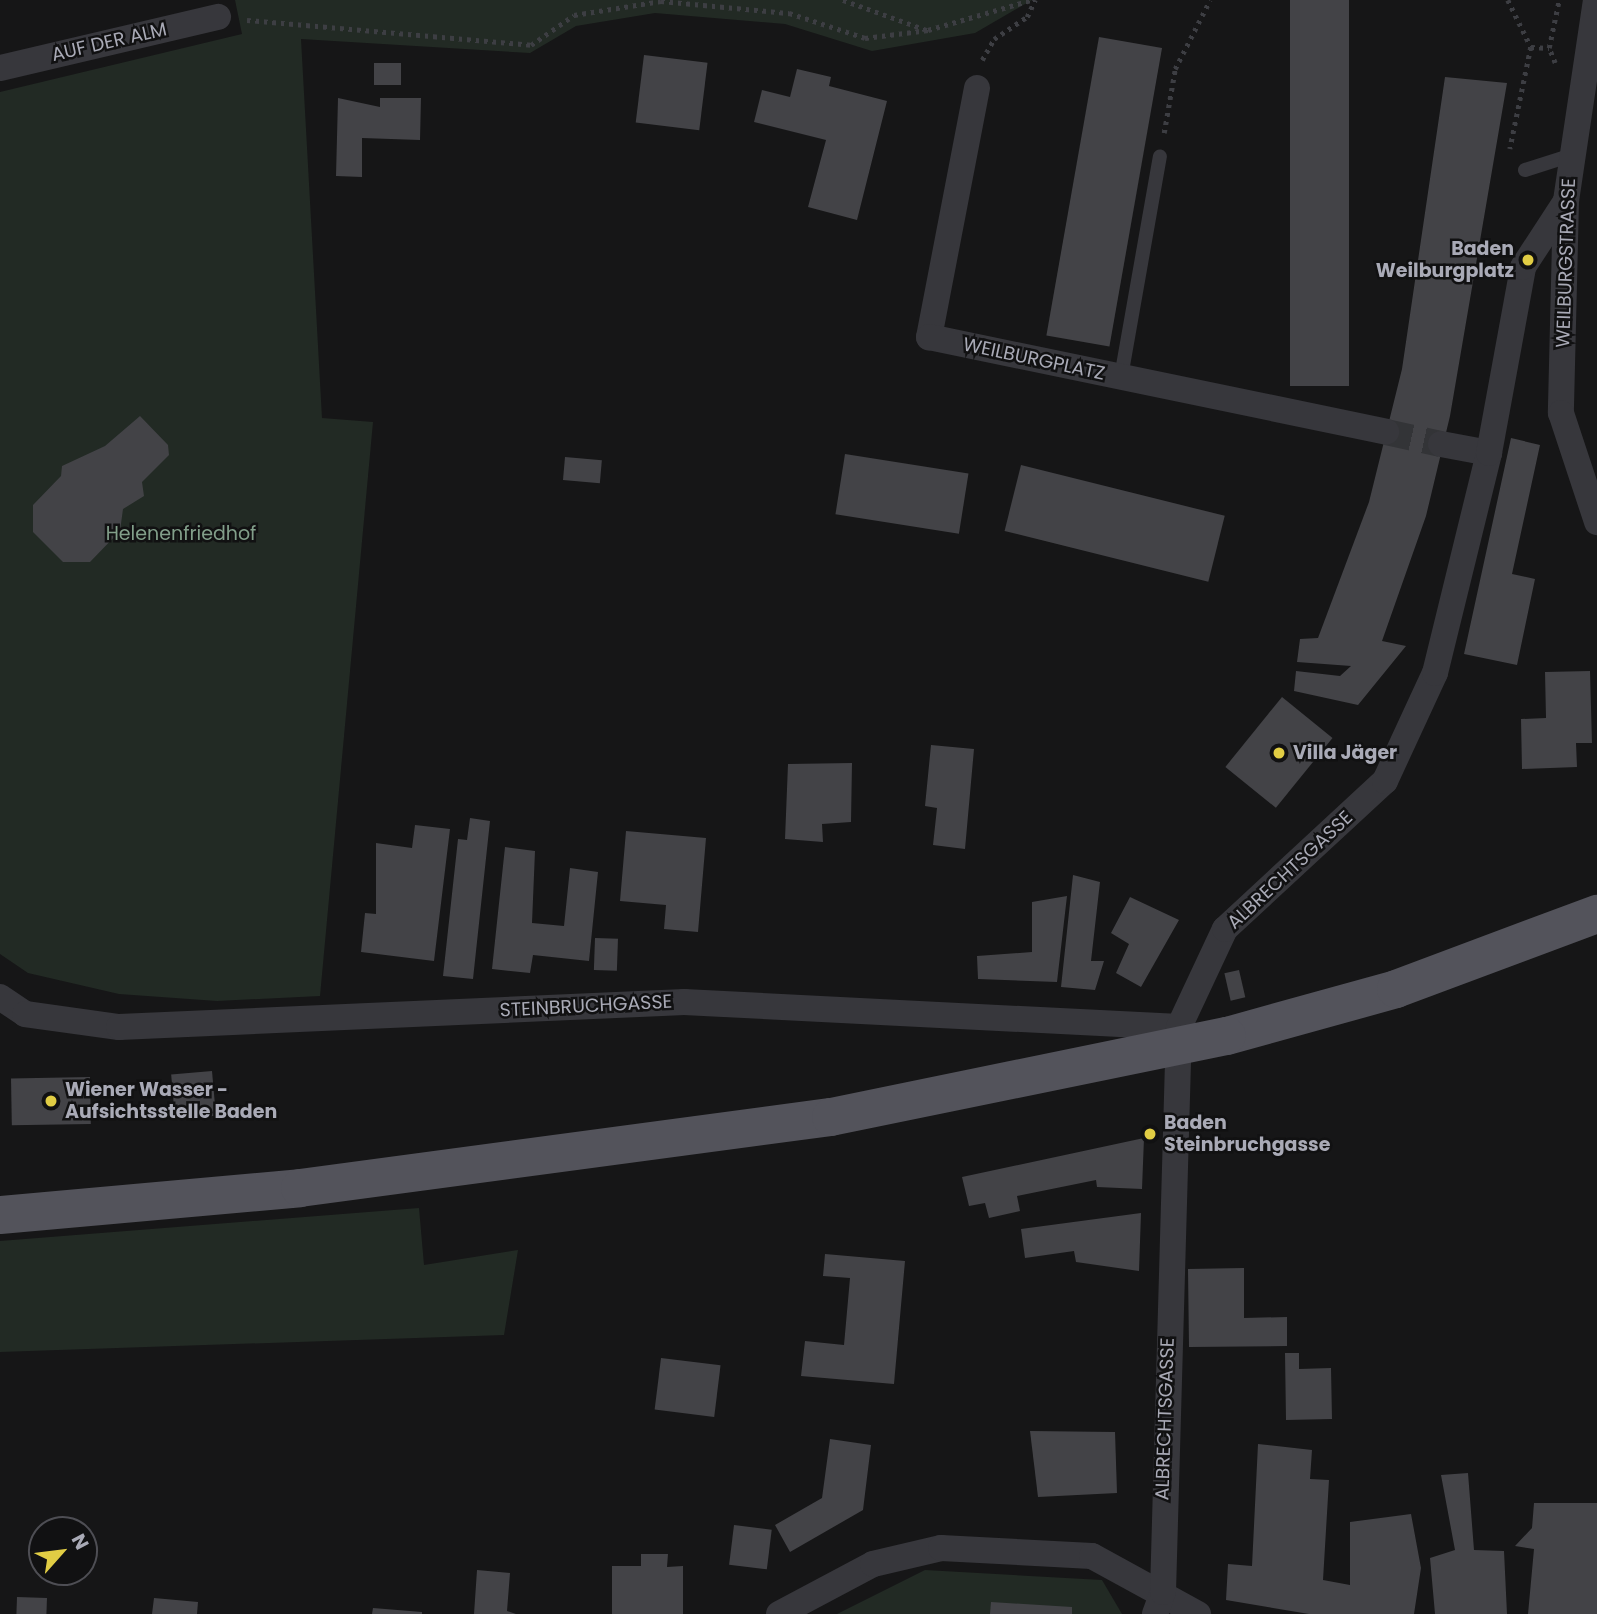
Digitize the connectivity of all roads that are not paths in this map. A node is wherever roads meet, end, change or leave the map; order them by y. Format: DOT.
graph roads {
  1 [pos="1596,0"];
  2 [pos="218,17"];
  3 [pos="0,68"];
  4 [pos="978,76"];
  5 [pos="1572,155"];
  6 [pos="1160,156"];
  7 [pos="1525,170"];
  8 [pos="1566,201"];
  9 [pos="1121,377"];
  10 [pos="1386,432"];
  11 [pos="1441,444"];
  12 [pos="1489,453"];
  13 [pos="1597,522"];
  14 [pos="1597,915"];
  15 [pos="0,997"];
  16 [pos="1179,1027"];
  17 [pos="0,1215"];
  18 [pos="1159,1603"];
  19 [pos="779,1614"];
  20 [pos="1198,1614"];
  1 -- 5 [label="street, WEILBURGSTRASSE"];
  2 -- 3 [label="street, AUF DER ALM"];
  4 -- 9 [label="street, WEILBURGPLATZ"];
  5 -- 7 [label="lane"];
  5 -- 8 [label="street, WEILBURGSTRASSE"];
  6 -- 9 [label="lane"];
  8 -- 12 [label="street, ALBRECHTSGASSE"];
  8 -- 13 [label="street, WEILBURGSTRASSE"];
  9 -- 10 [label="street, WEILBURGPLATZ"];
  11 -- 12 [label="street"];
  12 -- 16 [label="street, ALBRECHTSGASSE"];
  14 -- 17 [label="main road, bridge"];
  15 -- 16 [label="street, STEINBRUCHGASSE"];
  16 -- 18 [label="street, ALBRECHTSGASSE"];
  18 -- 19 [label="street"];
  18 -- 20 [label="street"];
}
